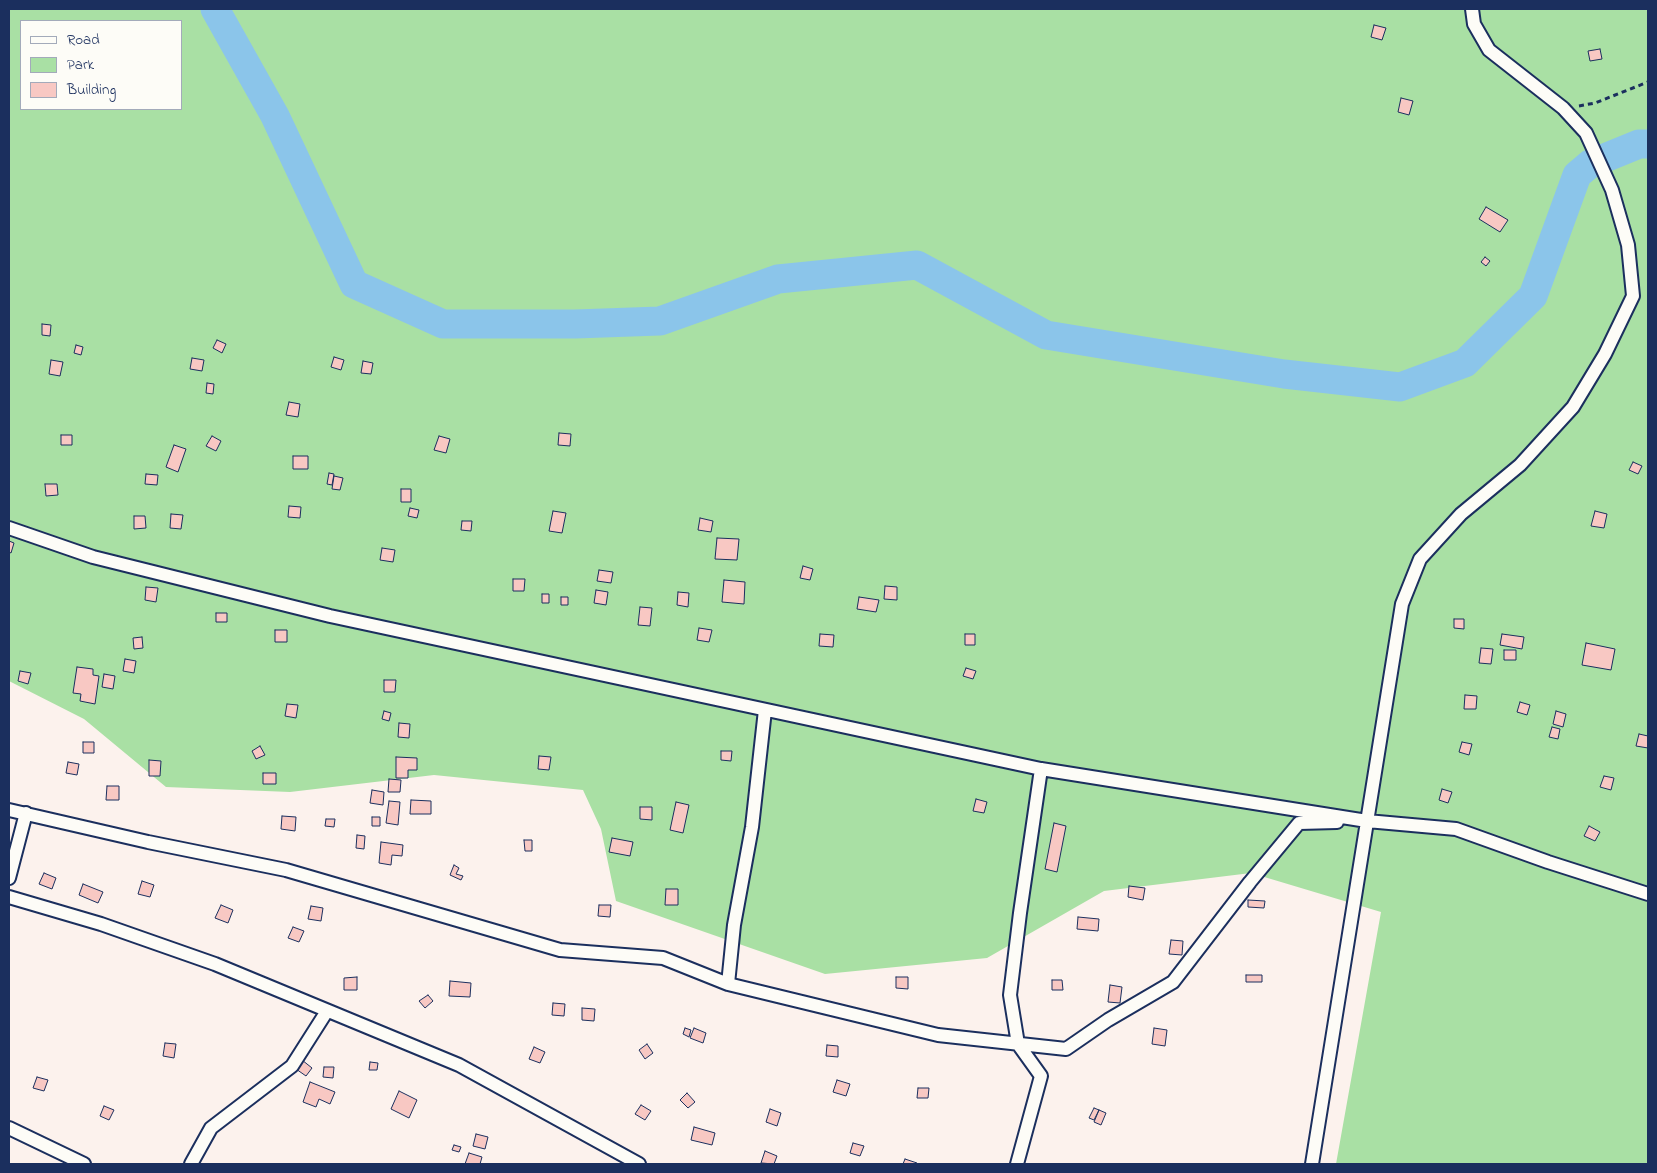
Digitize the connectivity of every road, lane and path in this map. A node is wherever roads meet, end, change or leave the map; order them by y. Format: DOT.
graph roads {
  1 [pos="1472,9"];
  2 [pos="1648,82"];
  3 [pos="1563,108"];
  4 [pos="9,528"];
  5 [pos="765,710"];
  6 [pos="1041,769"];
  7 [pos="9,810"];
  8 [pos="26,813"];
  9 [pos="1367,821"];
  10 [pos="9,878"];
  11 [pos="1648,894"];
  12 [pos="9,897"];
  13 [pos="728,984"];
  14 [pos="327,1011"];
  15 [pos="1018,1044"];
  16 [pos="9,1128"];
  17 [pos="84,1164"];
  18 [pos="191,1164"];
  19 [pos="639,1164"];
  20 [pos="1017,1164"];
  21 [pos="1312,1164"];
  1 -- 3 [label="street"];
  2 -- 3 [label="path"];
  3 -- 9 [label="street"];
  4 -- 5 [label="street"];
  5 -- 6 [label="street"];
  5 -- 13 [label="street"];
  6 -- 9 [label="street"];
  6 -- 15 [label="street"];
  7 -- 8 [label="street"];
  8 -- 10 [label="street"];
  8 -- 13 [label="street"];
  9 -- 11 [label="street"];
  9 -- 15 [label="street"];
  9 -- 21 [label="street"];
  12 -- 14 [label="street"];
  13 -- 15 [label="street"];
  14 -- 18 [label="street"];
  14 -- 19 [label="street"];
  15 -- 20 [label="street"];
  16 -- 17 [label="street"];
}
